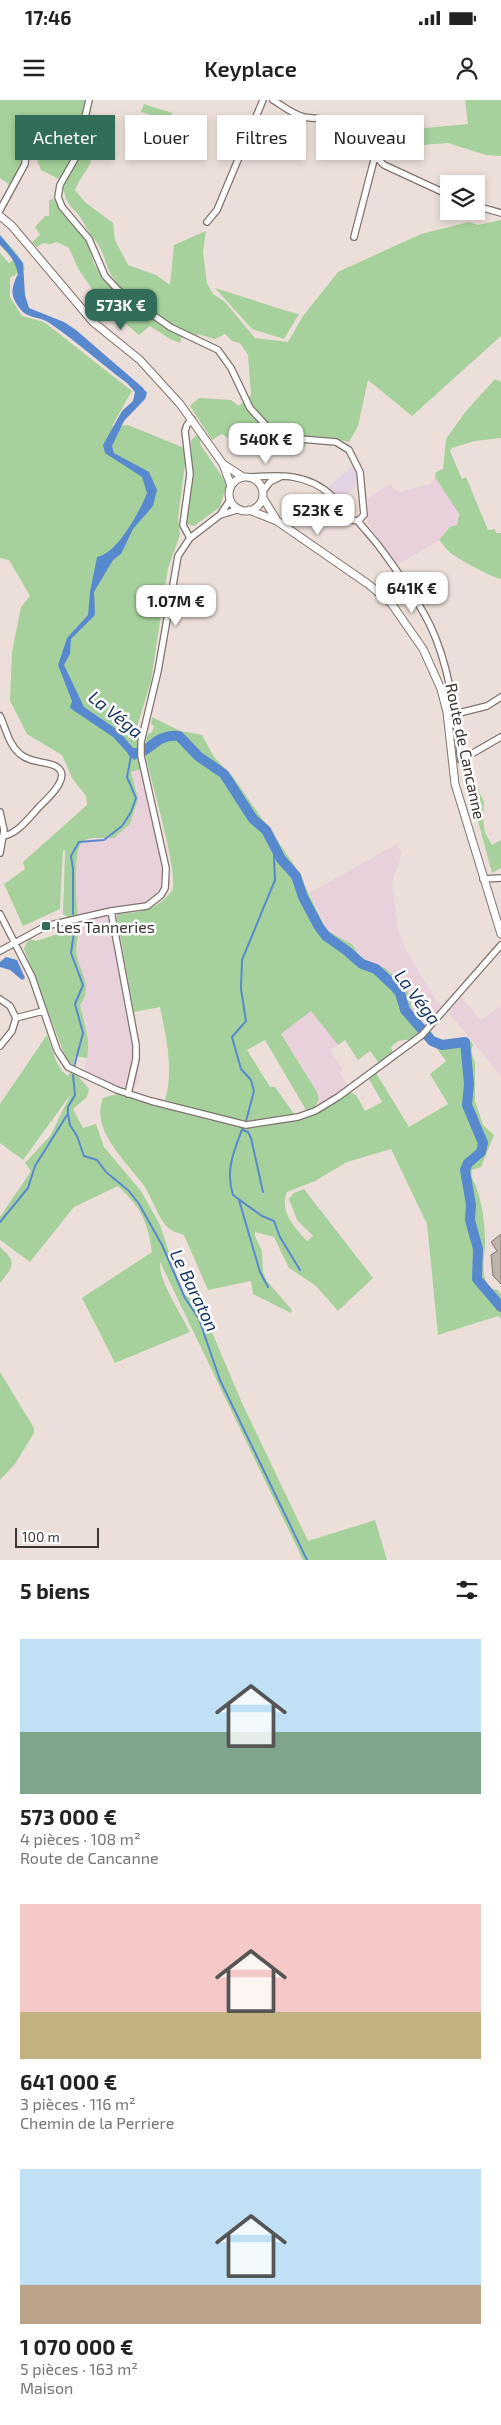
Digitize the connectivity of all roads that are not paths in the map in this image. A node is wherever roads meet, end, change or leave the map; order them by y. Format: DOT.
graph roads {
  1 [pos="89,100"];
  2 [pos="263,100"];
  3 [pos="273,100"];
  4 [pos="316,117"];
  5 [pos="25,160"];
  6 [pos="374,160"];
  7 [pos="380,160"];
  8 [pos="440,190"];
  9 [pos="485,209"];
  10 [pos="0,210"];
  11 [pos="501,213"];
  12 [pos="0,216"];
  13 [pos="207,222"];
  14 [pos="354,237"];
  15 [pos="192,418"];
  16 [pos="223,464"];
  17 [pos="284,475"];
  18 [pos="246,477"];
  19 [pos="231,486"];
  20 [pos="263,495"];
  21 [pos="230,500"];
  22 [pos="240,509"];
  23 [pos="249,510"];
  24 [pos="220,515"];
  25 [pos="278,521"];
  26 [pos="358,521"];
  27 [pos="190,538"];
  28 [pos="501,697"];
  29 [pos="455,714"];
  30 [pos="0,716"];
  31 [pos="501,737"];
  32 [pos="0,812"];
  33 [pos="4,836"];
  34 [pos="0,854"];
  35 [pos="501,878"];
  36 [pos="482,879"];
  37 [pos="111,911"];
  38 [pos="0,914"];
  39 [pos="501,934"];
  40 [pos="14,942"];
  41 [pos="501,945"];
  42 [pos="0,951"];
  43 [pos="0,999"];
  44 [pos="43,1011"];
  45 [pos="16,1018"];
  46 [pos="0,1046"];
  47 [pos="128,1094"];
  1 -- 26 [label="street"];
  2 -- 13 [label="street"];
  3 -- 4 [label="street"];
  5 -- 10 [label="street"];
  6 -- 14 [label="street"];
  7 -- 8 [label="street"];
  9 -- 11 [label="street"];
  12 -- 15 [label="main road"];
  15 -- 16 [label="main road"];
  15 -- 27 [label="street"];
  16 -- 18 [label="main road"];
  16 -- 19 [label="main road"];
  17 -- 18 [label="street"];
  17 -- 20 [label="street"];
  17 -- 26 [label="street"];
  18 -- 19 [label="main road"];
  18 -- 20 [label="main road"];
  19 -- 21 [label="main road"];
  20 -- 23 [label="main road"];
  20 -- 25 [label="main road, Route de Cancanne"];
  21 -- 22 [label="main road"];
  21 -- 24 [label="street"];
  22 -- 23 [label="main road"];
  22 -- 24 [label="street"];
  23 -- 25 [label="main road, Route de Cancanne"];
  24 -- 27 [label="street"];
  25 -- 36 [label="main road, Route de Cancanne"];
  26 -- 29 [label="street"];
  27 -- 37 [label="street"];
  28 -- 29 [label="street"];
  29 -- 31 [label="street"];
  30 -- 33 [label="street"];
  32 -- 33 [label="street"];
  33 -- 34 [label="street"];
  35 -- 36 [label="street"];
  36 -- 39 [label="main road, Route de Cancanne"];
  37 -- 40 [label="street"];
  37 -- 47 [label="street"];
  38 -- 40 [label="street"];
  40 -- 42 [label="street"];
  40 -- 44 [label="street"];
  41 -- 47 [label="street"];
  43 -- 45 [label="street"];
  44 -- 45 [label="street"];
  44 -- 47 [label="street"];
  45 -- 46 [label="street"];
}
